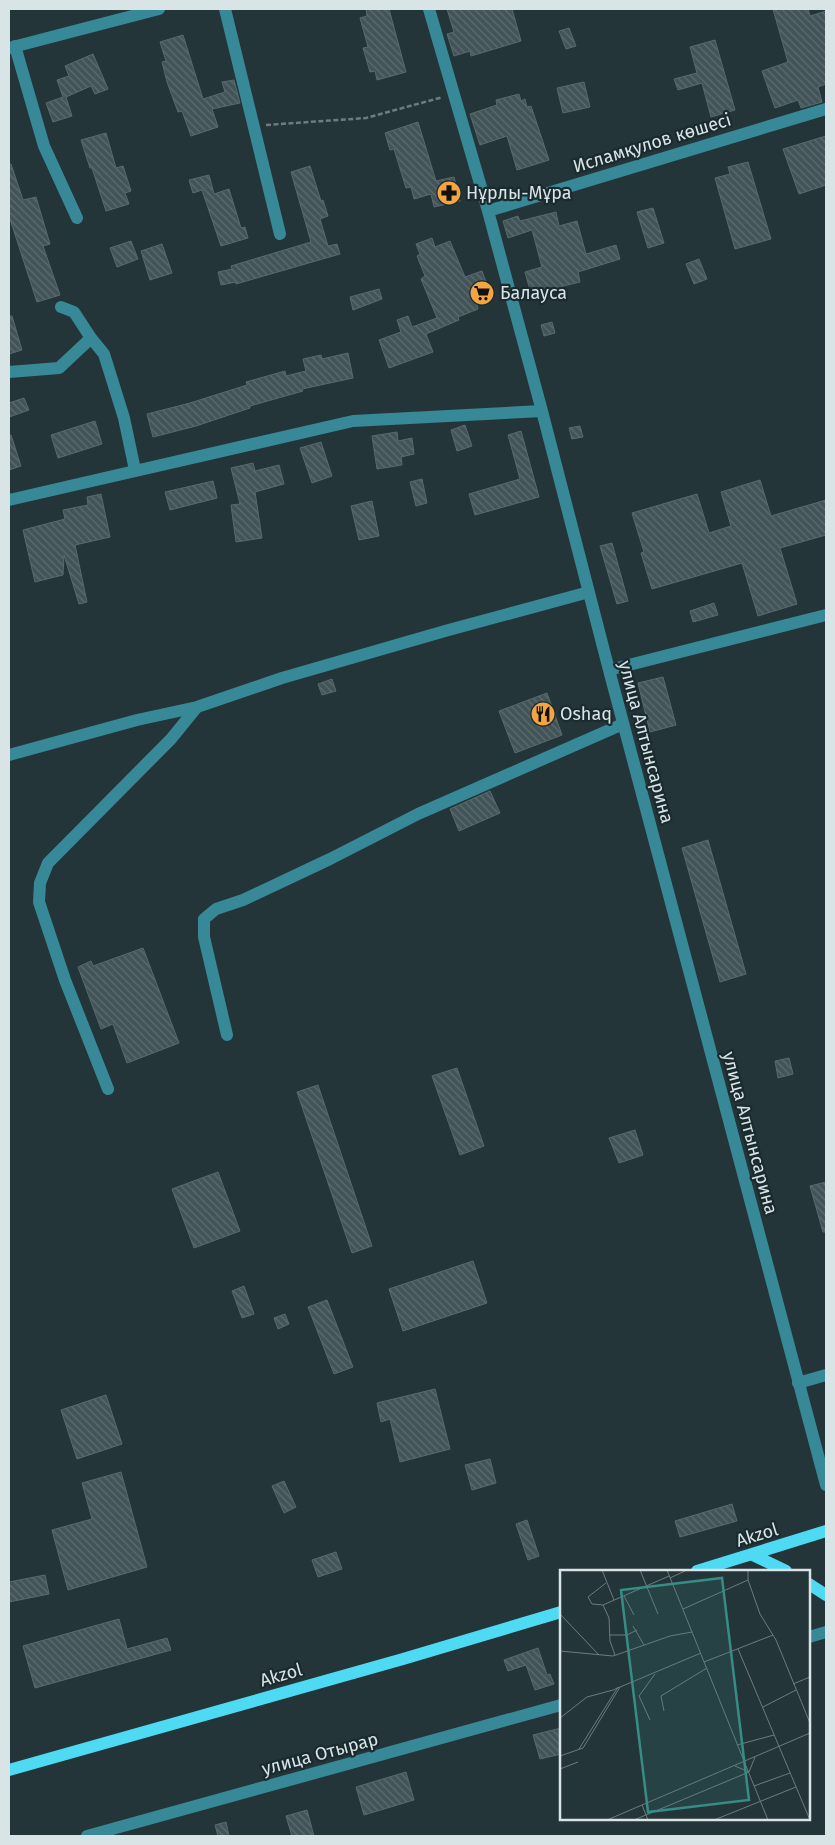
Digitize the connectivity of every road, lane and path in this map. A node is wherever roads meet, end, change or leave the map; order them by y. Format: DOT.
graph roads {
  1 [pos="159,9"];
  2 [pos="225,9"];
  3 [pos="429,9"];
  4 [pos="12,47"];
  5 [pos="454,94"];
  6 [pos="826,109"];
  7 [pos="253,127"];
  8 [pos="488,211"];
  9 [pos="77,218"];
  10 [pos="280,234"];
  11 [pos="60,307"];
  12 [pos="91,338"];
  13 [pos="9,372"];
  14 [pos="542,411"];
  15 [pos="135,470"];
  16 [pos="9,500"];
  17 [pos="589,592"];
  18 [pos="826,615"];
  19 [pos="609,670"];
  20 [pos="197,707"];
  21 [pos="623,724"];
  22 [pos="9,755"];
  23 [pos="227,1035"];
  24 [pos="108,1089"];
  25 [pos="826,1375"];
  26 [pos="798,1383"];
  27 [pos="826,1485"];
  28 [pos="826,1531"];
  29 [pos="753,1554"];
  30 [pos="700,1570"];
  31 [pos="784,1570"];
  32 [pos="810,1585"];
  33 [pos="826,1595"];
  34 [pos="560,1612"];
  35 [pos="826,1632"];
  36 [pos="810,1637"];
  37 [pos="560,1706"];
  38 [pos="9,1770"];
  39 [pos="87,1836"];
  1 -- 4 [label="street"];
  2 -- 7 [label="street"];
  3 -- 5 [label="street, улица Алтынсарина"];
  4 -- 9 [label="street"];
  5 -- 7 [label="path"];
  5 -- 8 [label="street, улица Алтынсарина"];
  6 -- 8 [label="street, Исламқулов көшесі"];
  7 -- 10 [label="street"];
  8 -- 14 [label="street, улица Алтынсарина"];
  11 -- 12 [label="street"];
  12 -- 13 [label="street"];
  12 -- 15 [label="street"];
  14 -- 15 [label="street"];
  14 -- 17 [label="street, улица Алтынсарина"];
  15 -- 16 [label="street"];
  17 -- 19 [label="street, улица Алтынсарина"];
  17 -- 20 [label="street"];
  18 -- 19 [label="street"];
  19 -- 21 [label="street, улица Алтынсарина"];
  20 -- 22 [label="street"];
  20 -- 24 [label="street"];
  21 -- 23 [label="street"];
  21 -- 26 [label="street, улица Алтынсарина"];
  25 -- 26 [label="street"];
  26 -- 27 [label="street, улица Алтынсарина"];
  28 -- 29 [label="main road, Akzol"];
  29 -- 30 [label="main road, Akzol"];
  29 -- 31 [label="main road"];
  32 -- 33 [label="main road"];
  34 -- 38 [label="main road, Akzol"];
  35 -- 36 [label="street"];
  37 -- 39 [label="street, улица Отырар"];
}
